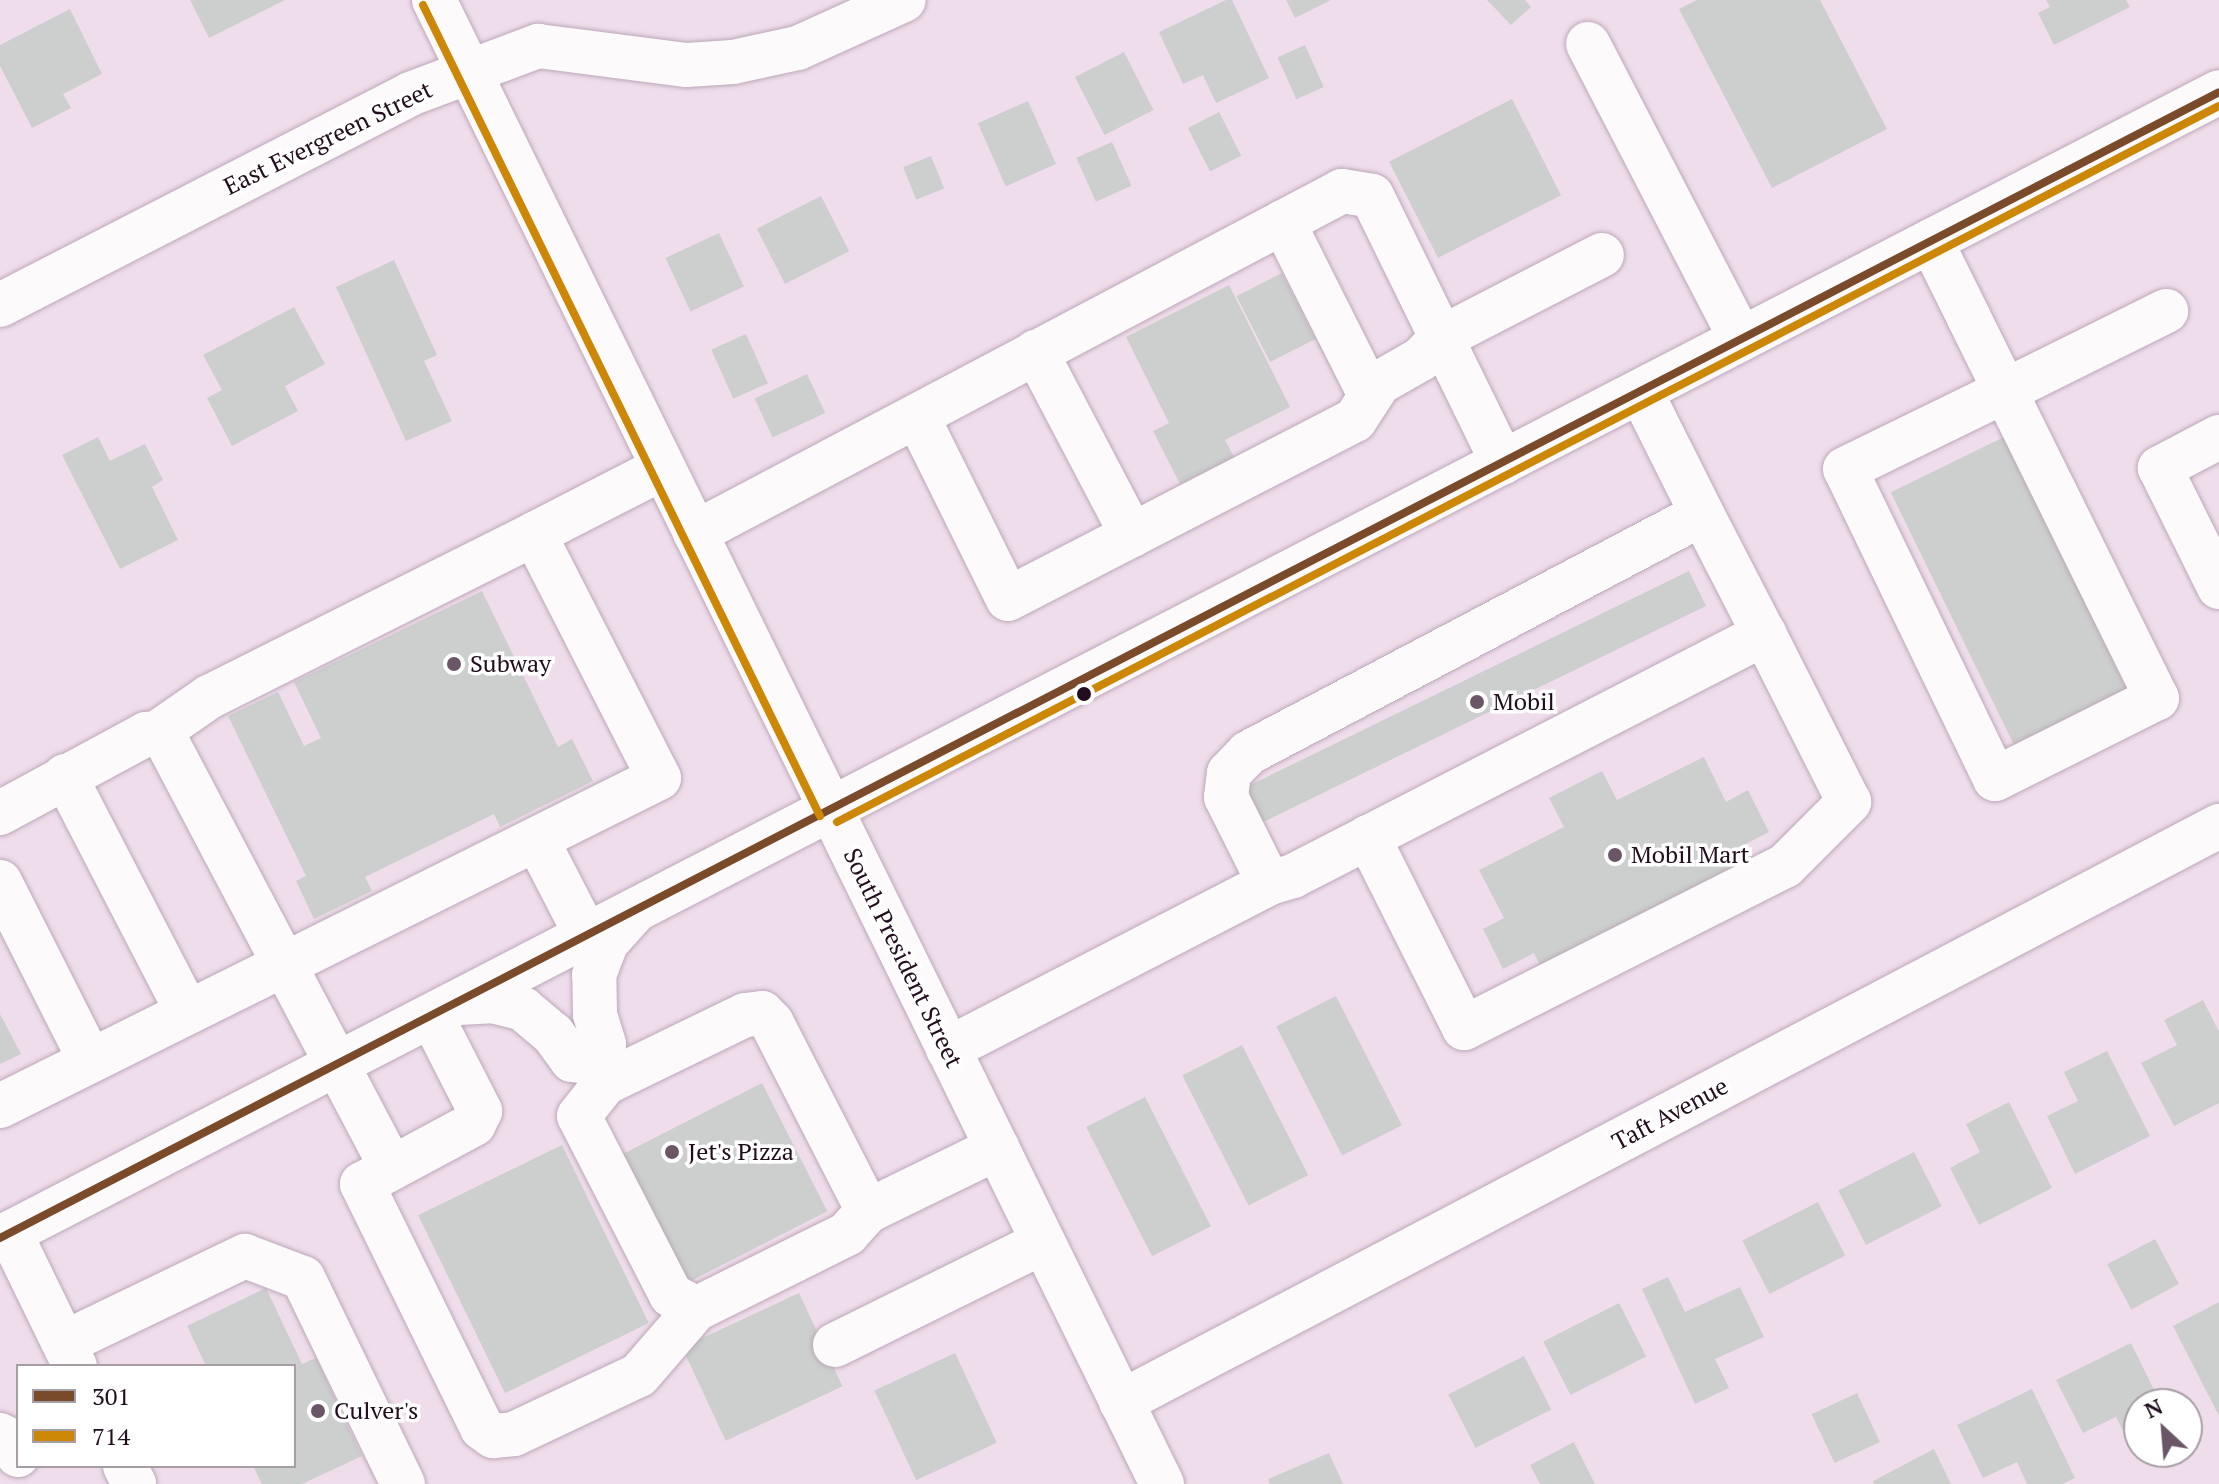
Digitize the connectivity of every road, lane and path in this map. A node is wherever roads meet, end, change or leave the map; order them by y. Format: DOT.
graph roads {
  1 [pos="434,0"];
  2 [pos="904,0"];
  3 [pos="1588,44"];
  4 [pos="470,72"];
  5 [pos="2219,92"];
  6 [pos="1283,222"];
  7 [pos="1931,241"];
  8 [pos="1602,255"];
  9 [pos="0,305"];
  10 [pos="2166,311"];
  11 [pos="1441,338"];
  12 [pos="1741,339"];
  13 [pos="1036,352"];
  14 [pos="2005,391"];
  15 [pos="1641,392"];
  16 [pos="1370,395"];
  17 [pos="917,416"];
  18 [pos="2219,437"];
  19 [pos="1503,463"];
  20 [pos="663,468"];
  21 [pos="1702,514"];
  22 [pos="695,533"];
  23 [pos="534,534"];
  24 [pos="1132,535"];
  25 [pos="2208,536"];
  26 [pos="2219,587"];
  27 [pos="1764,634"];
  28 [pos="157,733"];
  29 [pos="65,776"];
  30 [pos="831,811"];
  31 [pos="0,813"];
  32 [pos="2219,826"];
  33 [pos="1368,837"];
  34 [pos="537,840"];
  35 [pos="0,882"];
  36 [pos="1269,883"];
  37 [pos="633,913"];
  38 [pos="587,937"];
  39 [pos="284,962"];
  40 [pos="445,1010"];
  41 [pos="187,1011"];
  42 [pos="948,1049"];
  43 [pos="90,1060"];
  44 [pos="338,1065"];
  45 [pos="600,1073"];
  46 [pos="0,1106"];
  47 [pos="997,1148"];
  48 [pos="392,1168"];
  49 [pos="868,1211"];
  50 [pos="5,1236"];
  51 [pos="1043,1242"];
  52 [pos="696,1309"];
  53 [pos="835,1345"];
  54 [pos="70,1354"];
  55 [pos="1121,1402"];
  56 [pos="0,1435"];
  57 [pos="16,1451"];
  58 [pos="403,1484"];
  59 [pos="1162,1484"];
  1 -- 4 [label="street, South President Street"];
  2 -- 4 [label="street, East Evergreen Street"];
  3 -- 12 [label="street"];
  4 -- 9 [label="street, East Evergreen Street"];
  4 -- 20 [label="street, South President Street"];
  5 -- 7 [label="street"];
  6 -- 11 [label="street"];
  6 -- 13 [label="street"];
  6 -- 16 [label="street"];
  7 -- 12 [label="street"];
  7 -- 14 [label="street"];
  8 -- 11 [label="street"];
  10 -- 14 [label="street"];
  11 -- 16 [label="street"];
  11 -- 19 [label="street"];
  12 -- 15 [label="street"];
  13 -- 17 [label="street"];
  13 -- 24 [label="street"];
  14 -- 14 [label="street"];
  15 -- 19 [label="street"];
  15 -- 21 [label="street"];
  16 -- 24 [label="street"];
  17 -- 22 [label="street"];
  17 -- 24 [label="street"];
  18 -- 25 [label="street"];
  19 -- 30 [label="street"];
  20 -- 22 [label="street, South President Street"];
  20 -- 23 [label="street"];
  21 -- 27 [label="street"];
  21 -- 36 [label="street"];
  22 -- 30 [label="street, South President Street"];
  23 -- 28 [label="street"];
  23 -- 34 [label="street"];
  25 -- 26 [label="street"];
  27 -- 33 [label="street"];
  27 -- 33 [label="street"];
  28 -- 29 [label="street"];
  28 -- 39 [label="street"];
  29 -- 31 [label="street"];
  29 -- 41 [label="street"];
  30 -- 37 [label="street"];
  30 -- 42 [label="street, South President Street"];
  32 -- 55 [label="street, Taft Avenue"];
  33 -- 36 [label="street"];
  34 -- 38 [label="street"];
  34 -- 39 [label="street"];
  35 -- 43 [label="street"];
  36 -- 42 [label="street"];
  37 -- 38 [label="street"];
  37 -- 45 [label="street"];
  38 -- 40 [label="street"];
  39 -- 41 [label="street"];
  39 -- 44 [label="street"];
  40 -- 44 [label="street"];
  40 -- 45 [label="street"];
  40 -- 48 [label="street"];
  41 -- 43 [label="street"];
  42 -- 47 [label="street, South President Street"];
  43 -- 46 [label="street"];
  44 -- 48 [label="street"];
  44 -- 50 [label="street"];
  45 -- 49 [label="street"];
  45 -- 52 [label="street"];
  47 -- 49 [label="street"];
  47 -- 51 [label="street, South President Street"];
  48 -- 52 [label="street"];
  49 -- 52 [label="street"];
  50 -- 54 [label="street"];
  51 -- 53 [label="street"];
  51 -- 55 [label="street, South President Street"];
  54 -- 58 [label="street"];
  55 -- 59 [label="street, South President Street"];
  56 -- 57 [label="street"];
}
